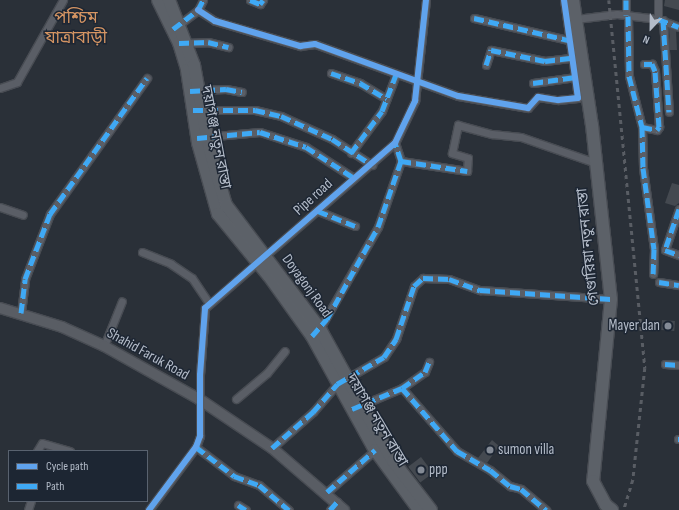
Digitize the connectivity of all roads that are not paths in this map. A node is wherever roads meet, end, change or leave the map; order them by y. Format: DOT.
graph roads {
  1 [pos="63,0"];
  2 [pos="158,0"];
  3 [pos="169,0"];
  4 [pos="203,0"];
  5 [pos="250,0"];
  6 [pos="263,0"];
  7 [pos="426,0"];
  8 [pos="564,0"];
  9 [pos="573,0"];
  10 [pos="626,0"];
  11 [pos="658,0"];
  12 [pos="198,10"];
  13 [pos="627,16"];
  14 [pos="474,18"];
  15 [pos="576,19"];
  16 [pos="660,20"];
  17 [pos="177,26"];
  18 [pos="679,27"];
  19 [pos="568,40"];
  20 [pos="183,43"];
  21 [pos="228,47"];
  22 [pos="570,58"];
  23 [pos="644,64"];
  24 [pos="486,66"];
  25 [pos="331,73"];
  26 [pos="396,75"];
  27 [pos="576,77"];
  28 [pos="147,78"];
  29 [pos="416,80"];
  30 [pos="533,83"];
  31 [pos="0,88"];
  32 [pos="195,90"];
  33 [pos="242,92"];
  34 [pos="387,99"];
  35 [pos="199,110"];
  36 [pos="669,112"];
  37 [pos="642,127"];
  38 [pos="202,137"];
  39 [pos="395,143"];
  40 [pos="351,153"];
  41 [pos="401,161"];
  42 [pos="596,163"];
  43 [pos="372,165"];
  44 [pos="354,178"];
  45 [pos="0,207"];
  46 [pos="679,209"];
  47 [pos="318,211"];
  48 [pos="23,215"];
  49 [pos="355,226"];
  50 [pos="142,252"];
  51 [pos="679,255"];
  52 [pos="262,259"];
  53 [pos="653,274"];
  54 [pos="659,282"];
  55 [pos="679,285"];
  56 [pos="611,299"];
  57 [pos="122,301"];
  58 [pos="209,303"];
  59 [pos="0,308"];
  60 [pos="21,313"];
  61 [pos="316,333"];
  62 [pos="104,346"];
  63 [pos="285,351"];
  64 [pos="428,362"];
  65 [pos="665,364"];
  66 [pos="679,365"];
  67 [pos="341,381"];
  68 [pos="402,388"];
  69 [pos="236,398"];
  70 [pos="199,399"];
  71 [pos="359,412"];
  72 [pos="196,447"];
  73 [pos="272,448"];
  74 [pos="38,450"];
  75 [pos="66,450"];
  76 [pos="375,450"];
  77 [pos="327,492"];
  78 [pos="238,505"];
  79 [pos="337,507"];
  80 [pos="149,510"];
  81 [pos="246,510"];
  82 [pos="289,510"];
  83 [pos="419,510"];
  84 [pos="431,510"];
  85 [pos="546,510"];
  86 [pos="612,510"];
  1 -- 31 [label="street"];
  2 -- 17 [label="main road, দয়াগঞ্জ নতুন রাস্তা"];
  3 -- 17 [label="main road"];
  4 -- 12 [label="street"];
  5 -- 6 [label="street"];
  7 -- 29 [label="street, Pipe road"];
  8 -- 19 [label="street"];
  9 -- 15 [label="main road, গেণ্ডারিয়া নতুন রাস্তা"];
  10 -- 13 [label="street"];
  11 -- 16 [label="street"];
  12 -- 17 [label="street"];
  12 -- 26 [label="street"];
  13 -- 15 [label="street"];
  13 -- 16 [label="street"];
  13 -- 37 [label="street"];
  14 -- 19 [label="street"];
  15 -- 42 [label="main road, গেণ্ডারিয়া নতুন রাস্তা"];
  16 -- 18 [label="street"];
  16 -- 36 [label="street"];
  17 -- 20 [label="main road, দয়াগঞ্জ নতুন রাস্তা"];
  19 -- 22 [label="street"];
  20 -- 21 [label="street"];
  20 -- 32 [label="main road, দয়াগঞ্জ নতুন রাস্তা"];
  22 -- 24 [label="street"];
  22 -- 27 [label="street"];
  23 -- 37 [label="street"];
  25 -- 34 [label="street"];
  26 -- 29 [label="street"];
  26 -- 34 [label="street"];
  27 -- 29 [label="street"];
  27 -- 30 [label="street"];
  28 -- 60 [label="street"];
  29 -- 39 [label="street, Pipe road"];
  32 -- 33 [label="street"];
  32 -- 35 [label="main road, দয়াগঞ্জ নতুন রাস্তা"];
  34 -- 40 [label="street"];
  35 -- 38 [label="main road, দয়াগঞ্জ নতুন রাস্তা"];
  35 -- 40 [label="street"];
  37 -- 53 [label="street"];
  38 -- 44 [label="street"];
  38 -- 52 [label="main road, দয়াগঞ্জ নতুন রাস্তা"];
  39 -- 41 [label="street"];
  39 -- 43 [label="street, Pipe road"];
  40 -- 43 [label="street"];
  41 -- 42 [label="street"];
  41 -- 61 [label="street"];
  42 -- 56 [label="main road, গেণ্ডারিয়া নতুন রাস্তা"];
  43 -- 44 [label="street, Pipe road"];
  44 -- 47 [label="street, Pipe road"];
  45 -- 48 [label="street"];
  46 -- 51 [label="street"];
  47 -- 49 [label="street"];
  47 -- 52 [label="street, Pipe road"];
  50 -- 58 [label="street"];
  52 -- 58 [label="street, Pipe road"];
  52 -- 61 [label="main road, দয়াগঞ্জ নতুন রাস্তা"];
  54 -- 55 [label="street"];
  56 -- 67 [label="street"];
  56 -- 86 [label="main road, গেণ্ডারিয়া নতুন রাস্তা"];
  57 -- 62 [label="street"];
  58 -- 70 [label="street"];
  59 -- 60 [label="main road, Shahid Faruk Road"];
  60 -- 62 [label="main road, Shahid Faruk Road"];
  61 -- 67 [label="main road, দয়াগঞ্জ নতুন রাস্তা"];
  62 -- 70 [label="main road, Shahid Faruk Road"];
  63 -- 69 [label="street"];
  64 -- 68 [label="street"];
  65 -- 66 [label="street"];
  67 -- 71 [label="main road, দয়াগঞ্জ নতুন রাস্তা"];
  67 -- 73 [label="street"];
  68 -- 71 [label="street"];
  68 -- 85 [label="street"];
  70 -- 72 [label="street"];
  70 -- 73 [label="main road, Shahid Faruk Road"];
  71 -- 76 [label="main road, দয়াগঞ্জ নতুন রাস্তা"];
  71 -- 84 [label="main road"];
  72 -- 80 [label="street"];
  72 -- 82 [label="street"];
  73 -- 77 [label="main road, Shahid Faruk Road"];
  74 -- 75 [label="street"];
  76 -- 77 [label="street"];
  76 -- 83 [label="main road, দয়াগঞ্জ নতুন রাস্তা"];
  77 -- 79 [label="main road, Shahid Faruk Road"];
  78 -- 81 [label="street"];
}
